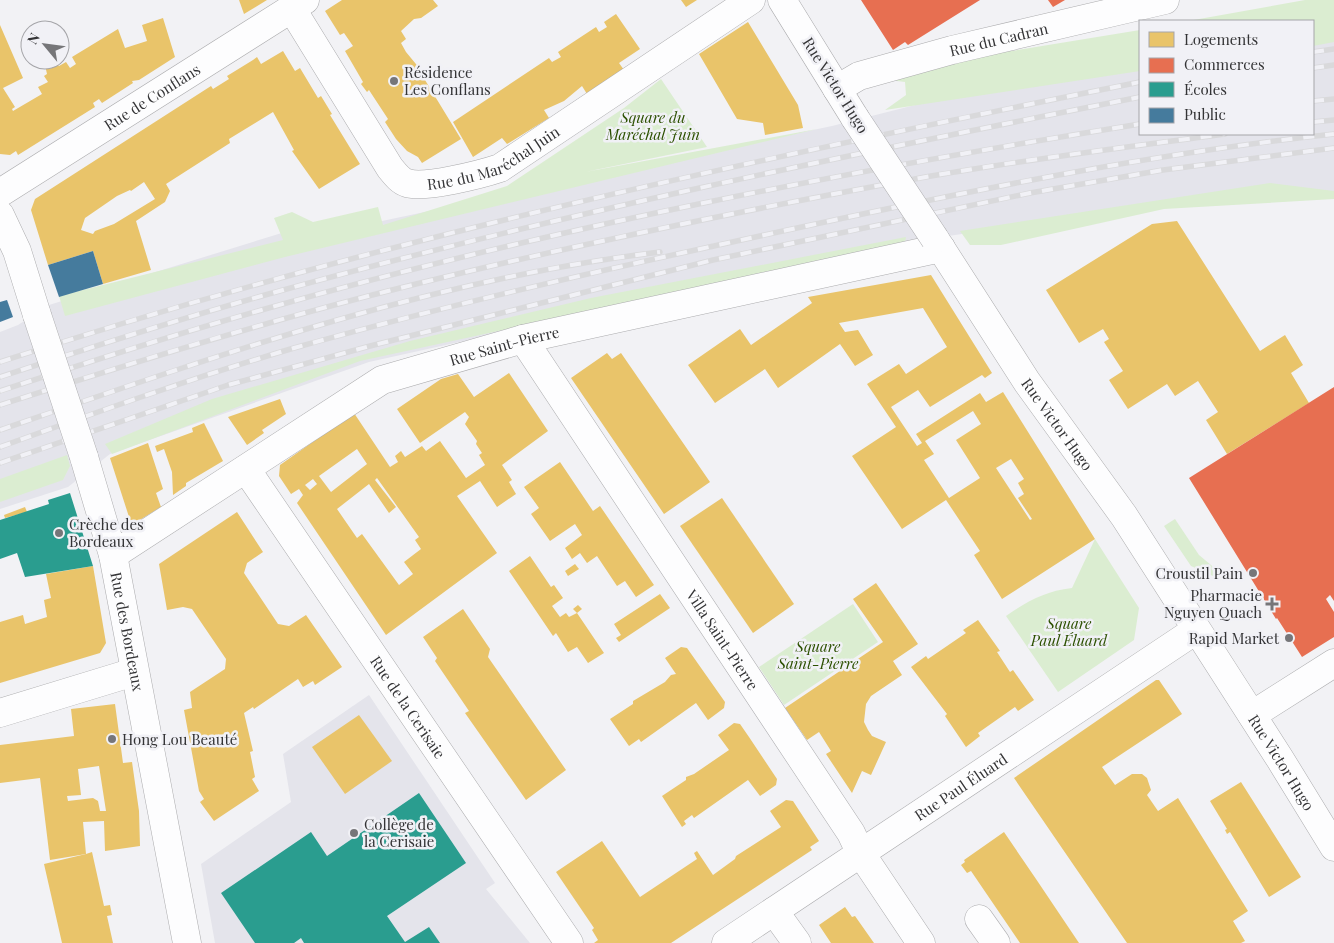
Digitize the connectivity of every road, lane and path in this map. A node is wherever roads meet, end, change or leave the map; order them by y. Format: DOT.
graph roads {
  1 [pos="751,0"];
  2 [pos="782,0"];
  3 [pos="1165,0"];
  4 [pos="298,4"];
  5 [pos="837,89"];
  6 [pos="0,194"];
  7 [pos="0,215"];
  8 [pos="938,243"];
  9 [pos="523,338"];
  10 [pos="246,469"];
  11 [pos="113,554"];
  12 [pos="1196,630"];
  13 [pos="1334,663"];
  14 [pos="134,672"];
  15 [pos="0,713"];
  16 [pos="1252,715"];
  17 [pos="1334,847"];
  18 [pos="860,852"];
  19 [pos="774,911"];
  20 [pos="979,919"];
  21 [pos="187,943"];
  22 [pos="569,943"];
  23 [pos="726,943"];
  24 [pos="797,943"];
  25 [pos="921,943"];
  26 [pos="996,943"];
  1 -- 4 [label="street, Rue du Maréchal Juin"];
  2 -- 5 [label="street, Rue Victor Hugo"];
  3 -- 5 [label="street, Rue du Cadran"];
  4 -- 6 [label="street, Rue de Conflans"];
  5 -- 8 [label="street, Rue Victor Hugo, bridge"];
  7 -- 11 [label="street, Rue des Bordeaux, bridge"];
  8 -- 9 [label="street, Rue Saint-Pierre"];
  8 -- 12 [label="street, Rue Victor Hugo"];
  9 -- 10 [label="street, Rue Saint-Pierre"];
  9 -- 18 [label="street, Villa Saint-Pierre"];
  10 -- 11 [label="street, Rue Saint-Pierre"];
  10 -- 22 [label="street, Rue de la Cerisaie"];
  11 -- 14 [label="street, Rue des Bordeaux"];
  12 -- 16 [label="street, Rue Victor Hugo"];
  12 -- 18 [label="street, Rue Paul Éluard"];
  13 -- 16 [label="street"];
  14 -- 15 [label="street"];
  14 -- 21 [label="street, Rue des Bordeaux"];
  16 -- 17 [label="street, Rue Victor Hugo"];
  18 -- 19 [label="street, Rue Paul Éluard"];
  18 -- 25 [label="street, Villa Saint-Pierre"];
  19 -- 23 [label="street, Rue Paul Éluard"];
  19 -- 24 [label="street"];
  20 -- 26 [label="street"];
}
